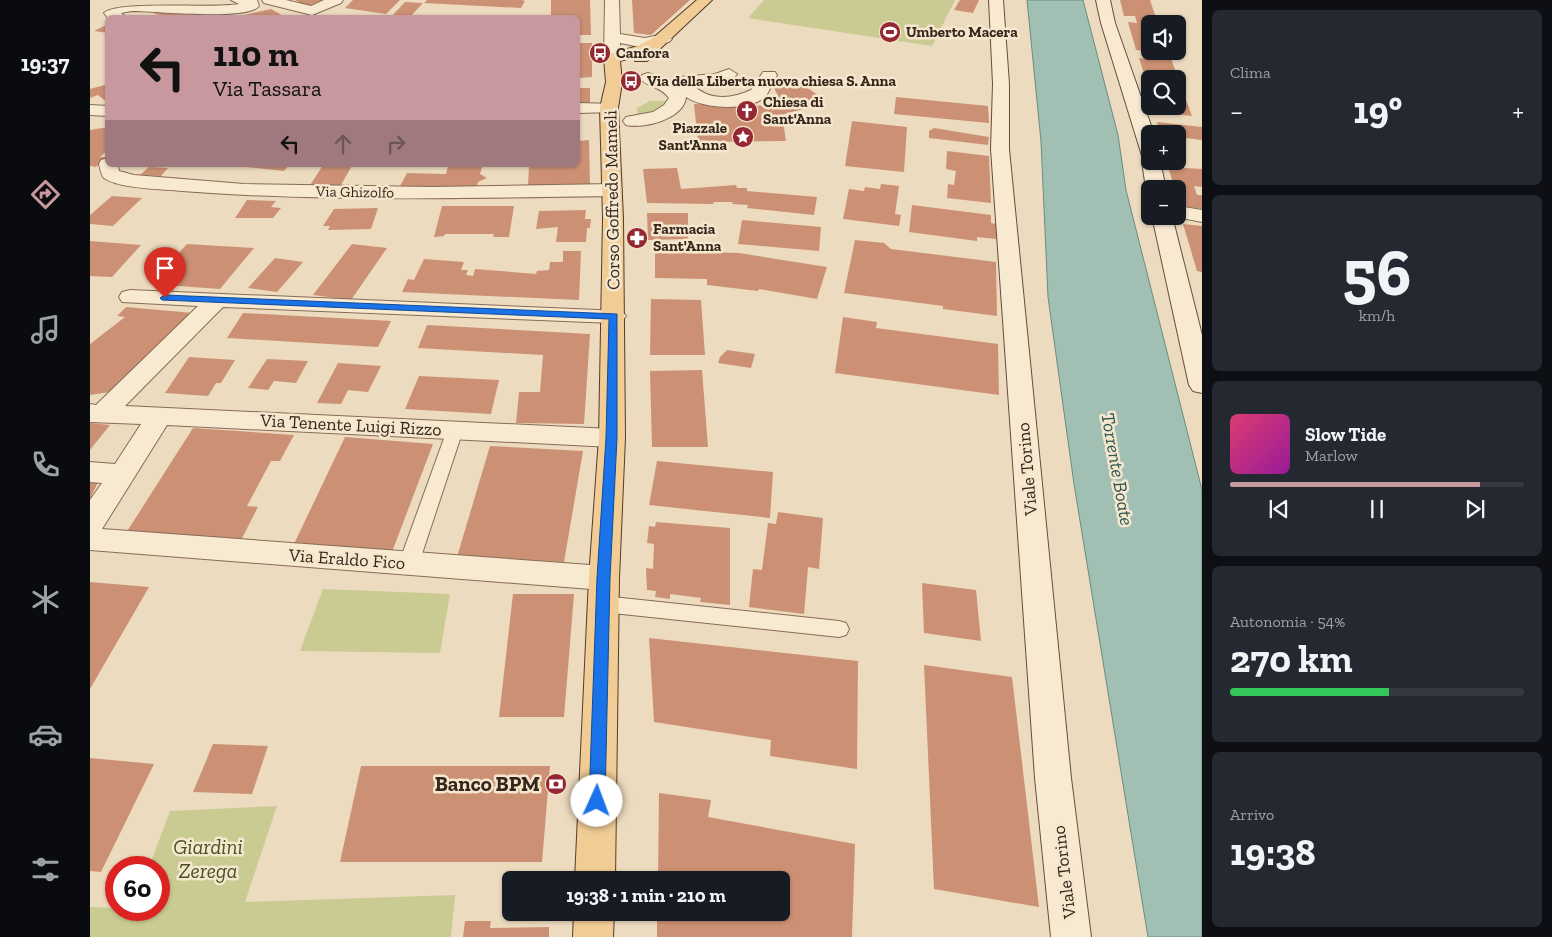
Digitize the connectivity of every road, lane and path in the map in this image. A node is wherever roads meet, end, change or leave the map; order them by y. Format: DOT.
graph roads {
  1 [pos="238,0"];
  2 [pos="269,0"];
  3 [pos="336,0"];
  4 [pos="612,0"];
  5 [pos="705,0"];
  6 [pos="996,0"];
  7 [pos="1103,0"];
  8 [pos="115,15"];
  9 [pos="612,37"];
  10 [pos="658,41"];
  11 [pos="768,75"];
  12 [pos="736,78"];
  13 [pos="630,93"];
  14 [pos="685,96"];
  15 [pos="580,107"];
  16 [pos="90,110"];
  17 [pos="105,111"];
  18 [pos="1142,125"];
  19 [pos="109,167"];
  20 [pos="612,190"];
  21 [pos="1186,213"];
  22 [pos="1202,216"];
  23 [pos="1164,225"];
  24 [pos="130,297"];
  25 [pos="217,300"];
  26 [pos="614,316"];
  27 [pos="1202,385"];
  28 [pos="96,414"];
  29 [pos="160,416"];
  30 [pos="454,430"];
  31 [pos="612,438"];
  32 [pos="90,472"];
  33 [pos="123,474"];
  34 [pos="90,524"];
  35 [pos="90,540"];
  36 [pos="410,563"];
  37 [pos="603,591"];
  38 [pos="839,629"];
  39 [pos="595,871"];
  40 [pos="594,921"];
  41 [pos="593,937"];
  42 [pos="1071,937"];
  1 -- 8 [label="street"];
  2 -- 3 [label="street"];
  4 -- 9 [label="street, Corso Goffredo Mameli"];
  5 -- 10 [label="main road"];
  6 -- 42 [label="street, Viale Torino"];
  7 -- 18 [label="street"];
  9 -- 10 [label="street"];
  9 -- 13 [label="street, Corso Goffredo Mameli"];
  10 -- 13 [label="main road"];
  10 -- 13 [label="main road"];
  11 -- 14 [label="street"];
  12 -- 14 [label="street"];
  13 -- 14 [label="street"];
  13 -- 14 [label="street"];
  13 -- 15 [label="street"];
  13 -- 20 [label="main road, Corso Goffredo Mameli"];
  16 -- 17 [label="street"];
  19 -- 20 [label="street, Via Ghizolfo"];
  20 -- 26 [label="main road, Corso Goffredo Mameli"];
  21 -- 22 [label="street"];
  23 -- 27 [label="street"];
  24 -- 25 [label="street"];
  25 -- 26 [label="street"];
  25 -- 28 [label="street"];
  26 -- 31 [label="main road, Corso Goffredo Mameli"];
  28 -- 29 [label="street, Via Tenente Luigi Rizzo"];
  29 -- 30 [label="street, Via Tenente Luigi Rizzo"];
  29 -- 33 [label="street"];
  30 -- 31 [label="street, Via Tenente Luigi Rizzo"];
  30 -- 36 [label="lane"];
  31 -- 37 [label="main road, Corso Goffredo Mameli"];
  32 -- 33 [label="street"];
  33 -- 34 [label="street"];
  35 -- 36 [label="street, Via Eraldo Fico"];
  36 -- 37 [label="street, Via Eraldo Fico"];
  37 -- 38 [label="lane"];
  37 -- 39 [label="main road, Corso Goffredo Mameli"];
  40 -- 41 [label="main road"];
}
